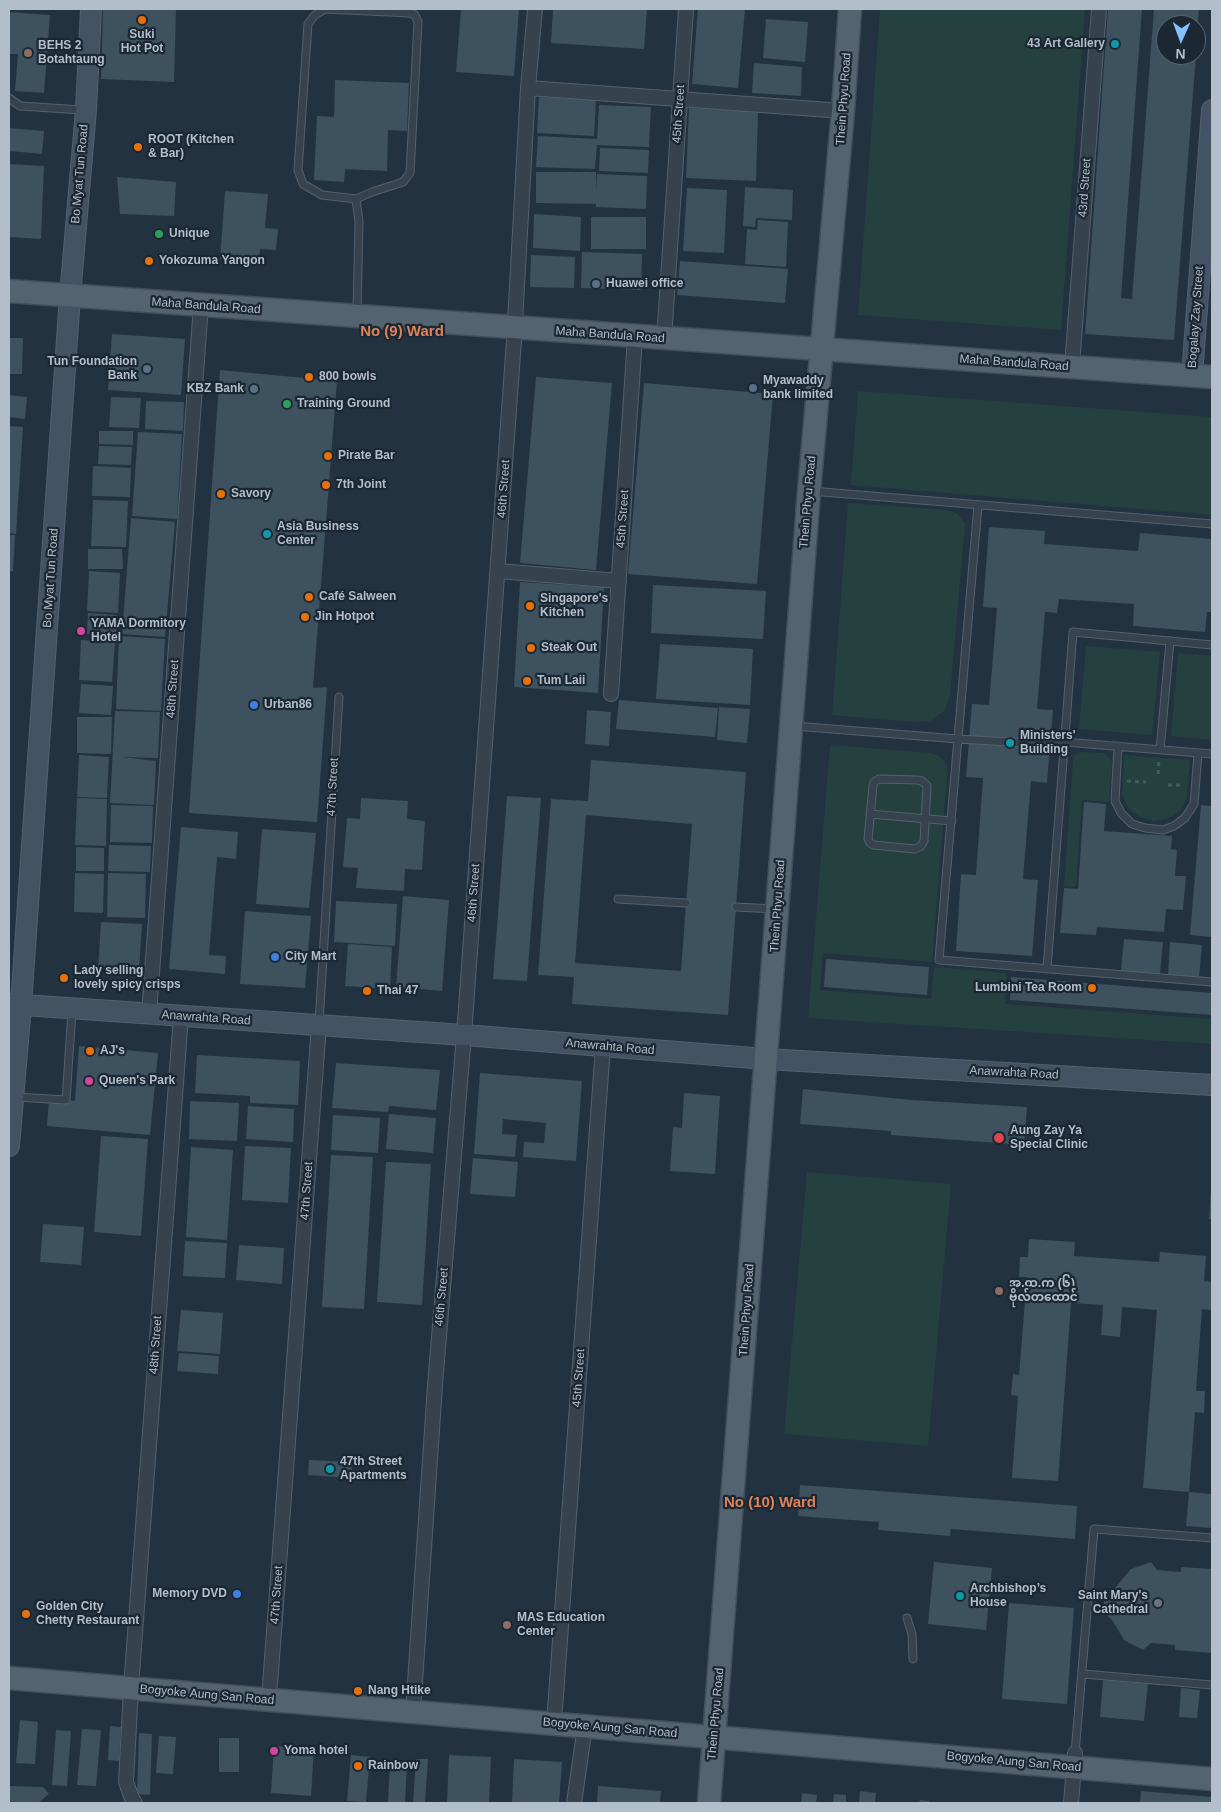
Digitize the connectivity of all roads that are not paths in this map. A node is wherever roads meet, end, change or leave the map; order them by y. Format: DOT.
graph roads {
  1 [pos="91,9"];
  2 [pos="535,9"];
  3 [pos="686,9"];
  4 [pos="850,9"];
  5 [pos="1099,9"];
  6 [pos="528,88"];
  7 [pos="9,98"];
  8 [pos="680,99"];
  9 [pos="86,110"];
  10 [pos="1212,110"];
  11 [pos="843,111"];
  12 [pos="356,199"];
  13 [pos="9,291"];
  14 [pos="70,296"];
  15 [pos="201,305"];
  16 [pos="356,316"];
  17 [pos="515,334"];
  18 [pos="664,339"];
  19 [pos="635,344"];
  20 [pos="822,350"];
  21 [pos="1072,366"];
  22 [pos="1202,376"];
  23 [pos="809,491"];
  24 [pos="978,505"];
  25 [pos="1212,524"];
  26 [pos="498,571"];
  27 [pos="619,581"];
  28 [pos="1170,641"];
  29 [pos="1212,645"];
  30 [pos="611,694"];
  31 [pos="339,697"];
  32 [pos="791,726"];
  33 [pos="958,739"];
  34 [pos="1064,742"];
  35 [pos="1118,746"];
  36 [pos="1160,750"];
  37 [pos="1198,753"];
  38 [pos="1212,754"];
  39 [pos="870,814"];
  40 [pos="924,818"];
  41 [pos="952,821"];
  42 [pos="618,899"];
  43 [pos="686,903"];
  44 [pos="736,907"];
  45 [pos="778,909"];
  46 [pos="1047,968"];
  47 [pos="1212,982"];
  48 [pos="15,1005"];
  49 [pos="72,1008"];
  50 [pos="149,1014"];
  51 [pos="181,1016"];
  52 [pos="319,1025"];
  53 [pos="464,1035"];
  54 [pos="603,1046"];
  55 [pos="766,1059"];
  56 [pos="1212,1085"];
  57 [pos="13,1096"];
  58 [pos="9,1146"];
  59 [pos="1212,1538"];
  60 [pos="907,1618"];
  61 [pos="913,1659"];
  62 [pos="9,1663"];
  63 [pos="1083,1674"];
  64 [pos="9,1678"];
  65 [pos="131,1681"];
  66 [pos="270,1685"];
  67 [pos="1212,1685"];
  68 [pos="414,1697"];
  69 [pos="555,1709"];
  70 [pos="586,1726"];
  71 [pos="715,1730"];
  72 [pos="1075,1760"];
  73 [pos="1212,1764"];
  74 [pos="1212,1779"];
  75 [pos="135,1803"];
  76 [pos="574,1803"];
  77 [pos="709,1803"];
  78 [pos="1071,1803"];
  1 -- 9 [label="main road, Bo Myat Tun Road"];
  2 -- 6 [label="street, 46th Street"];
  3 -- 8 [label="street, 45th Street"];
  4 -- 11 [label="main road, Thein Phyu Road"];
  5 -- 21 [label="street, 43rd Street"];
  6 -- 8 [label="street"];
  6 -- 17 [label="street, 46th Street"];
  7 -- 9 [label="lane"];
  8 -- 11 [label="street"];
  8 -- 18 [label="street, 45th Street"];
  9 -- 14 [label="main road, Bo Myat Tun Road"];
  10 -- 22 [label="main road, Bogalay Zay Street"];
  11 -- 20 [label="main road, Thein Phyu Road"];
  12 -- 12 [label="lane"];
  12 -- 16 [label="lane"];
  13 -- 14 [label="main road, Maha Bandula Road"];
  14 -- 15 [label="main road, Maha Bandula Road"];
  14 -- 48 [label="main road, Bo Myat Tun Road"];
  15 -- 16 [label="main road, Maha Bandula Road"];
  15 -- 50 [label="street, 48th Street"];
  16 -- 17 [label="main road, Maha Bandula Road"];
  17 -- 19 [label="main road, Maha Bandula Road"];
  17 -- 26 [label="street, 46th Street"];
  18 -- 19 [label="main road, Maha Bandula Road"];
  18 -- 20 [label="main road, Maha Bandula Road"];
  19 -- 27 [label="street, 45th Street"];
  20 -- 21 [label="main road, Maha Bandula Road"];
  20 -- 23 [label="main road, Thein Phyu Road"];
  21 -- 22 [label="main road, Maha Bandula Road"];
  23 -- 24 [label="lane"];
  23 -- 32 [label="main road, Thein Phyu Road"];
  24 -- 25 [label="lane"];
  24 -- 33 [label="lane"];
  26 -- 27 [label="street"];
  26 -- 53 [label="street, 46th Street"];
  27 -- 30 [label="street, 45th Street"];
  28 -- 29 [label="lane"];
  28 -- 34 [label="lane"];
  28 -- 36 [label="lane"];
  31 -- 52 [label="lane, 47th Street"];
  32 -- 33 [label="lane"];
  32 -- 45 [label="main road, Thein Phyu Road"];
  33 -- 34 [label="lane"];
  33 -- 41 [label="lane"];
  34 -- 35 [label="lane"];
  34 -- 46 [label="lane"];
  35 -- 36 [label="lane"];
  35 -- 37 [label="lane"];
  36 -- 37 [label="lane"];
  37 -- 38 [label="lane"];
  39 -- 40 [label="lane"];
  39 -- 40 [label="lane"];
  39 -- 40 [label="lane"];
  40 -- 41 [label="lane"];
  41 -- 46 [label="lane"];
  42 -- 43 [label="lane"];
  44 -- 45 [label="lane"];
  45 -- 55 [label="main road, Thein Phyu Road"];
  46 -- 47 [label="lane"];
  48 -- 49 [label="main road, Anawrahta Road"];
  48 -- 57 [label="main road, Bo Myat Tun Road"];
  49 -- 50 [label="main road, Anawrahta Road"];
  49 -- 57 [label="lane"];
  50 -- 51 [label="main road, Anawrahta Road"];
  51 -- 52 [label="main road, Anawrahta Road"];
  51 -- 65 [label="street, 48th Street"];
  52 -- 53 [label="main road, Anawrahta Road"];
  52 -- 66 [label="street, 47th Street"];
  53 -- 54 [label="main road, Anawrahta Road"];
  53 -- 68 [label="street, 46th Street"];
  54 -- 55 [label="main road, Anawrahta Road"];
  54 -- 69 [label="street, 45th Street"];
  55 -- 56 [label="main road, Anawrahta Road"];
  55 -- 71 [label="main road, Thein Phyu Road"];
  57 -- 58 [label="main road, Bo Myat Tun Road"];
  59 -- 63 [label="lane"];
  60 -- 61 [label="lane"];
  62 -- 65 [label="main road, Bogyoke Aung San Road"];
  63 -- 67 [label="lane"];
  63 -- 72 [label="lane"];
  64 -- 65 [label="main road, Bogyoke Aung San Road"];
  65 -- 66 [label="main road, Bogyoke Aung San Road"];
  65 -- 70 [label="main road, Bogyoke Aung San Road"];
  65 -- 75 [label="street, 48th Street"];
  66 -- 68 [label="main road, Bogyoke Aung San Road"];
  68 -- 69 [label="main road, Bogyoke Aung San Road"];
  69 -- 71 [label="main road, Bogyoke Aung San Road"];
  70 -- 71 [label="main road, Bogyoke Aung San Road"];
  70 -- 76 [label="street"];
  71 -- 72 [label="main road, Bogyoke Aung San Road"];
  71 -- 77 [label="main road, Thein Phyu Road"];
  72 -- 73 [label="main road, Bogyoke Aung San Road"];
  72 -- 74 [label="main road, Bogyoke Aung San Road"];
  72 -- 78 [label="street"];
}
